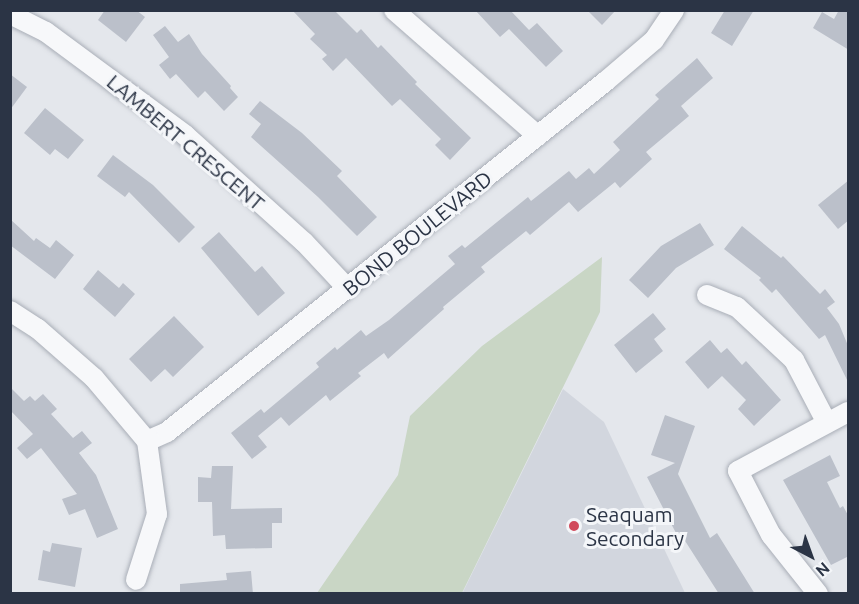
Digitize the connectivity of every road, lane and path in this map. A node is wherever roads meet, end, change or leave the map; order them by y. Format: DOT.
graph roads {
  1 [pos="394,10"];
  2 [pos="674,10"];
  3 [pos="10,14"];
  4 [pos="538,136"];
  5 [pos="347,288"];
  6 [pos="707,295"];
  7 [pos="10,311"];
  8 [pos="849,412"];
  9 [pos="827,423"];
  10 [pos="147,441"];
  11 [pos="135,580"];
  12 [pos="818,594"];
  1 -- 4 [label="street"];
  2 -- 4 [label="street, BOND BOULEVARD"];
  3 -- 5 [label="street, LAMBERT CRESCENT"];
  4 -- 5 [label="street, BOND BOULEVARD"];
  5 -- 10 [label="street, BOND BOULEVARD"];
  6 -- 9 [label="street"];
  7 -- 10 [label="street"];
  8 -- 9 [label="street"];
  9 -- 12 [label="street"];
  10 -- 11 [label="street"];
}
